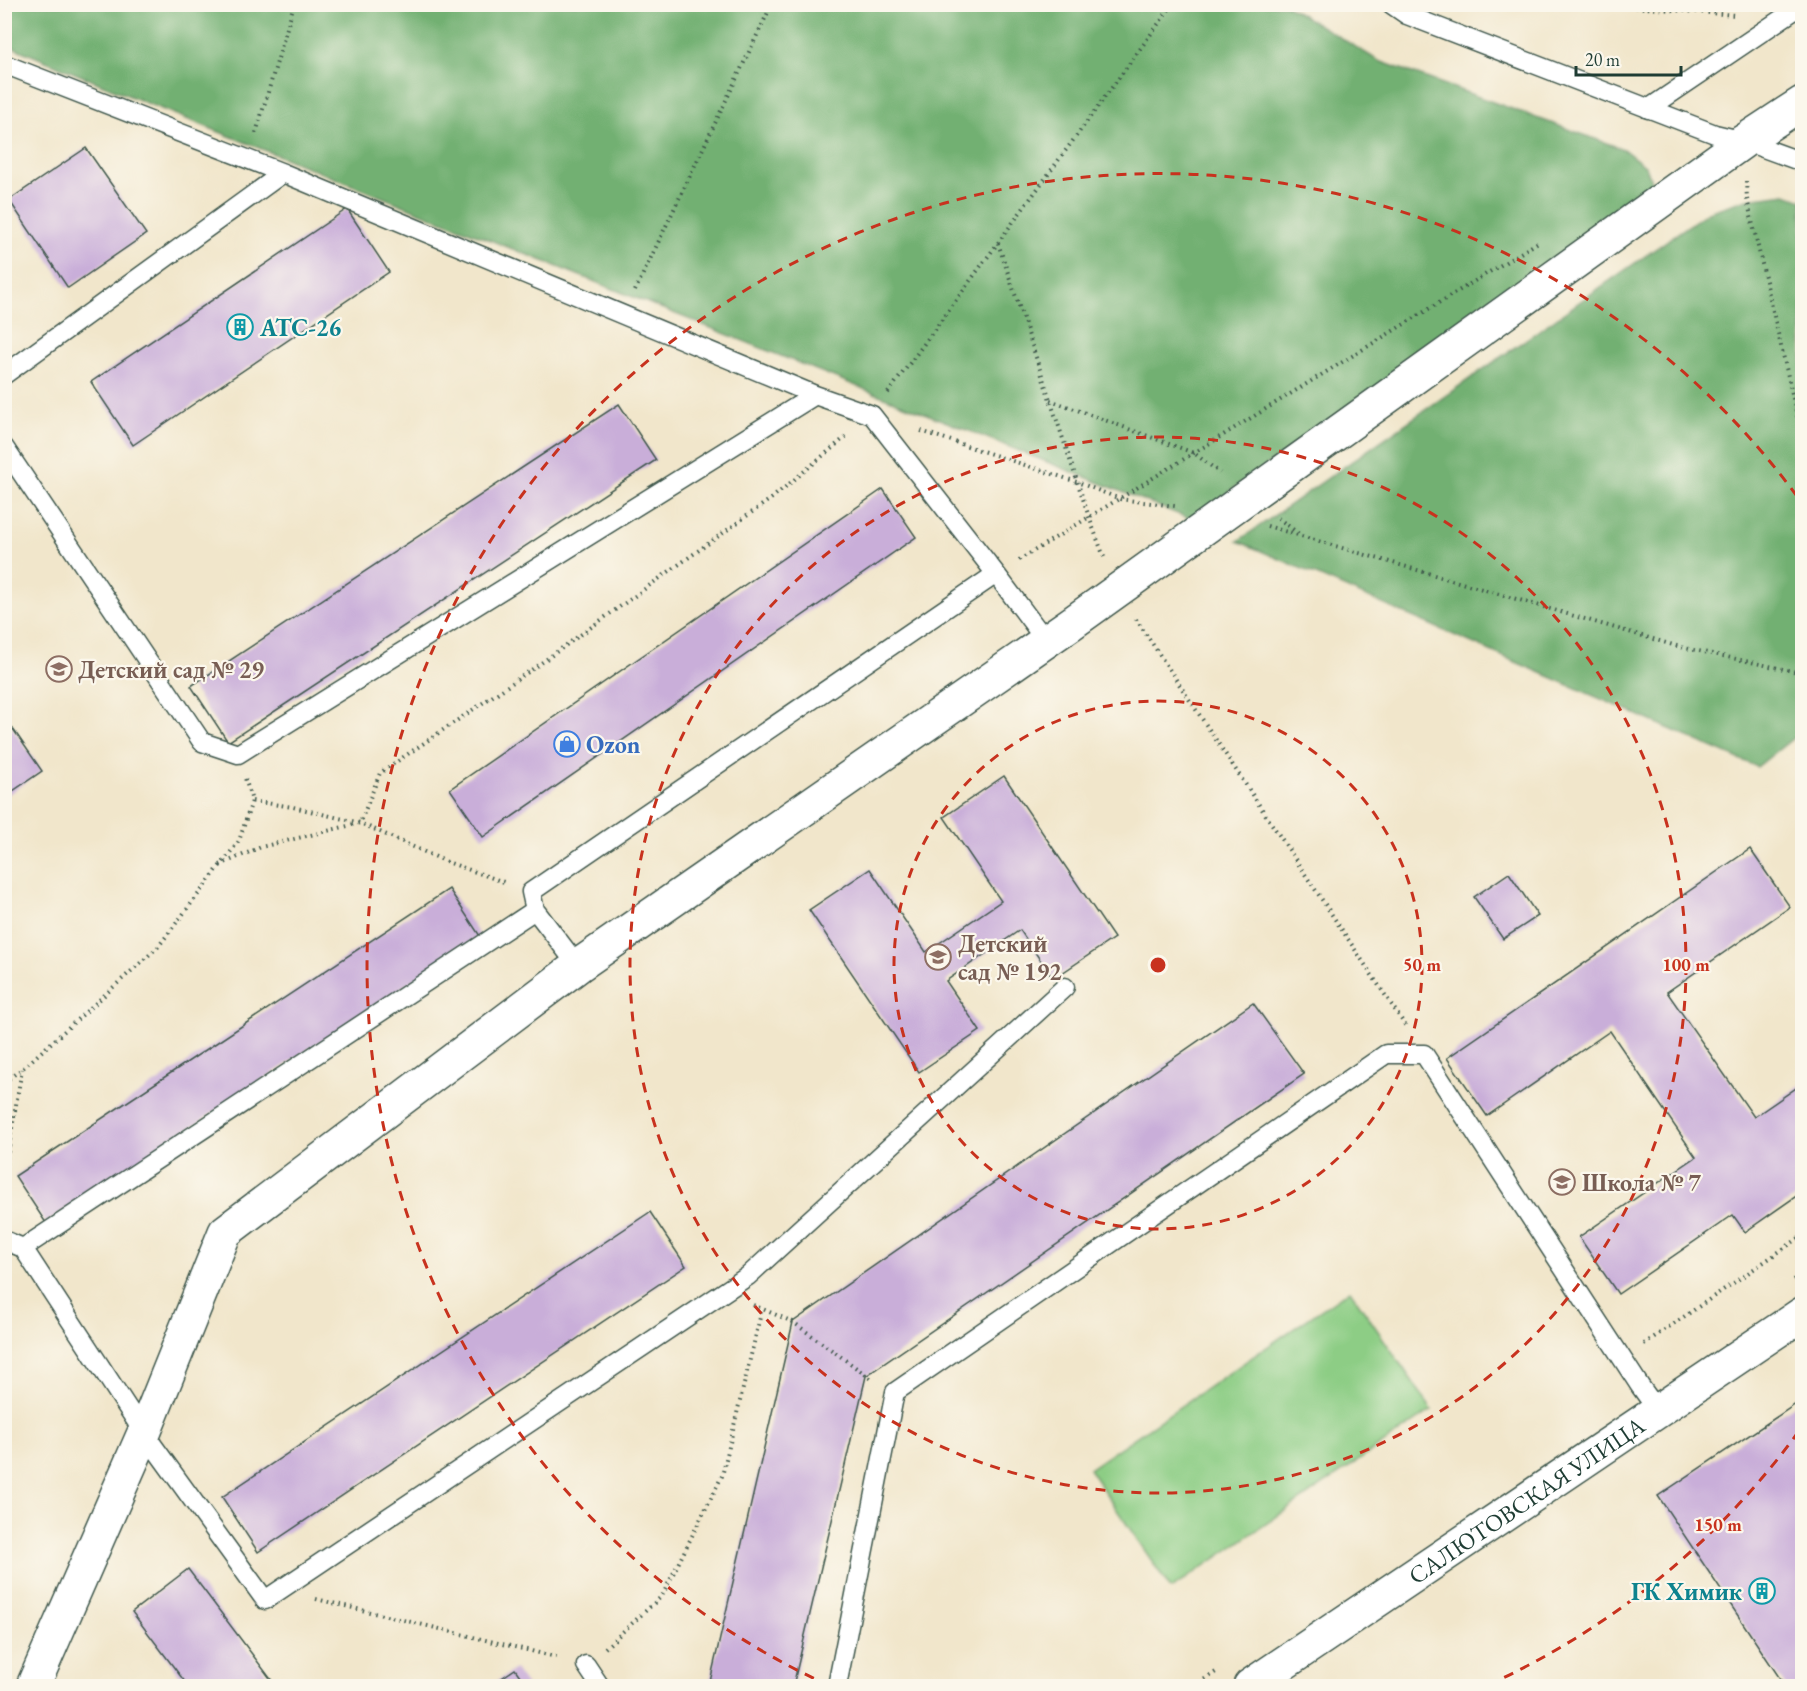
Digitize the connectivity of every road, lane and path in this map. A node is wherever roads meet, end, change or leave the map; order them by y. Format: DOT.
graph roads {
  1 [pos="294,4"];
  2 [pos="772,4"];
  3 [pos="1173,4"];
  4 [pos="1391,4"];
  5 [pos="1423,4"];
  6 [pos="1594,4"];
  7 [pos="1803,4"];
  8 [pos="1407,15"];
  9 [pos="1781,19"];
  10 [pos="4,64"];
  11 [pos="1803,103"];
  12 [pos="1648,109"];
  13 [pos="1744,141"];
  14 [pos="248,159"];
  15 [pos="1803,162"];
  16 [pos="283,173"];
  17 [pos="1541,241"];
  18 [pos="998,243"];
  19 [pos="623,315"];
  20 [pos="4,375"];
  21 [pos="815,395"];
  22 [pos="1050,400"];
  23 [pos="872,415"];
  24 [pos="1803,437"];
  25 [pos="4,447"];
  26 [pos="1194,453"];
  27 [pos="1077,482"];
  28 [pos="1120,499"];
  29 [pos="1237,505"];
  30 [pos="1089,517"];
  31 [pos="1302,536"];
  32 [pos="996,574"];
  33 [pos="1117,591"];
  34 [pos="1046,641"];
  35 [pos="1803,673"];
  36 [pos="238,754"];
  37 [pos="252,801"];
  38 [pos="360,823"];
  39 [pos="220,866"];
  40 [pos="531,892"];
  41 [pos="535,910"];
  42 [pos="578,966"];
  43 [pos="1065,987"];
  44 [pos="1424,1054"];
  45 [pos="22,1069"];
  46 [pos="4,1082"];
  47 [pos="4,1176"];
  48 [pos="1803,1236"];
  49 [pos="4,1240"];
  50 [pos="23,1248"];
  51 [pos="724,1293"];
  52 [pos="762,1309"];
  53 [pos="1803,1314"];
  54 [pos="1622,1358"];
  55 [pos="895,1392"];
  56 [pos="1658,1411"];
  57 [pos="144,1432"];
  58 [pos="281,1591"];
  59 [pos="586,1665"];
  60 [pos="1224,1667"];
  61 [pos="33,1686"];
  62 [pos="600,1686"];
  63 [pos="837,1686"];
  64 [pos="1194,1686"];
  65 [pos="1250,1686"];
  1 -- 14 [label="path"];
  2 -- 19 [label="path"];
  3 -- 18 [label="path"];
  4 -- 8 [label="lane"];
  5 -- 8 [label="lane"];
  6 -- 9 [label="path"];
  7 -- 9 [label="lane"];
  8 -- 12 [label="lane"];
  9 -- 12 [label="lane"];
  10 -- 14 [label="lane"];
  11 -- 13 [label="street"];
  12 -- 13 [label="lane"];
  13 -- 15 [label="lane"];
  13 -- 24 [label="path"];
  13 -- 29 [label="street"];
  14 -- 16 [label="lane"];
  16 -- 19 [label="lane"];
  16 -- 20 [label="lane"];
  17 -- 26 [label="path"];
  18 -- 22 [label="path"];
  18 -- 23 [label="path"];
  19 -- 21 [label="lane"];
  21 -- 23 [label="lane"];
  21 -- 36 [label="lane"];
  22 -- 26 [label="path"];
  22 -- 27 [label="path"];
  23 -- 27 [label="path"];
  23 -- 32 [label="lane"];
  23 -- 38 [label="path"];
  25 -- 36 [label="lane"];
  26 -- 28 [label="path"];
  26 -- 29 [label="path"];
  27 -- 28 [label="path"];
  27 -- 30 [label="path"];
  28 -- 29 [label="path"];
  28 -- 30 [label="path"];
  29 -- 31 [label="path"];
  29 -- 31 [label="path"];
  29 -- 33 [label="street"];
  30 -- 32 [label="path"];
  30 -- 33 [label="path"];
  31 -- 35 [label="path"];
  32 -- 34 [label="lane"];
  32 -- 40 [label="lane"];
  33 -- 34 [label="street"];
  33 -- 44 [label="path"];
  34 -- 42 [label="street"];
  36 -- 37 [label="path"];
  37 -- 38 [label="path"];
  37 -- 39 [label="path"];
  38 -- 39 [label="path"];
  38 -- 40 [label="path"];
  39 -- 45 [label="path"];
  40 -- 41 [label="lane"];
  41 -- 42 [label="lane"];
  41 -- 50 [label="lane"];
  42 -- 57 [label="street"];
  43 -- 51 [label="lane"];
  44 -- 54 [label="lane"];
  44 -- 55 [label="lane"];
  45 -- 46 [label="path"];
  45 -- 47 [label="path"];
  48 -- 54 [label="path"];
  49 -- 50 [label="lane"];
  50 -- 57 [label="lane"];
  51 -- 52 [label="path"];
  51 -- 58 [label="lane"];
  52 -- 55 [label="path"];
  52 -- 59 [label="path"];
  53 -- 56 [label="street, САЛЮТОВСКАЯ УЛИЦА"];
  54 -- 56 [label="lane"];
  55 -- 63 [label="lane"];
  56 -- 65 [label="street, САЛЮТОВСКАЯ УЛИЦА"];
  57 -- 58 [label="lane"];
  57 -- 61 [label="street"];
  58 -- 59 [label="path"];
  59 -- 62 [label="lane"];
  60 -- 64 [label="path"];
}
